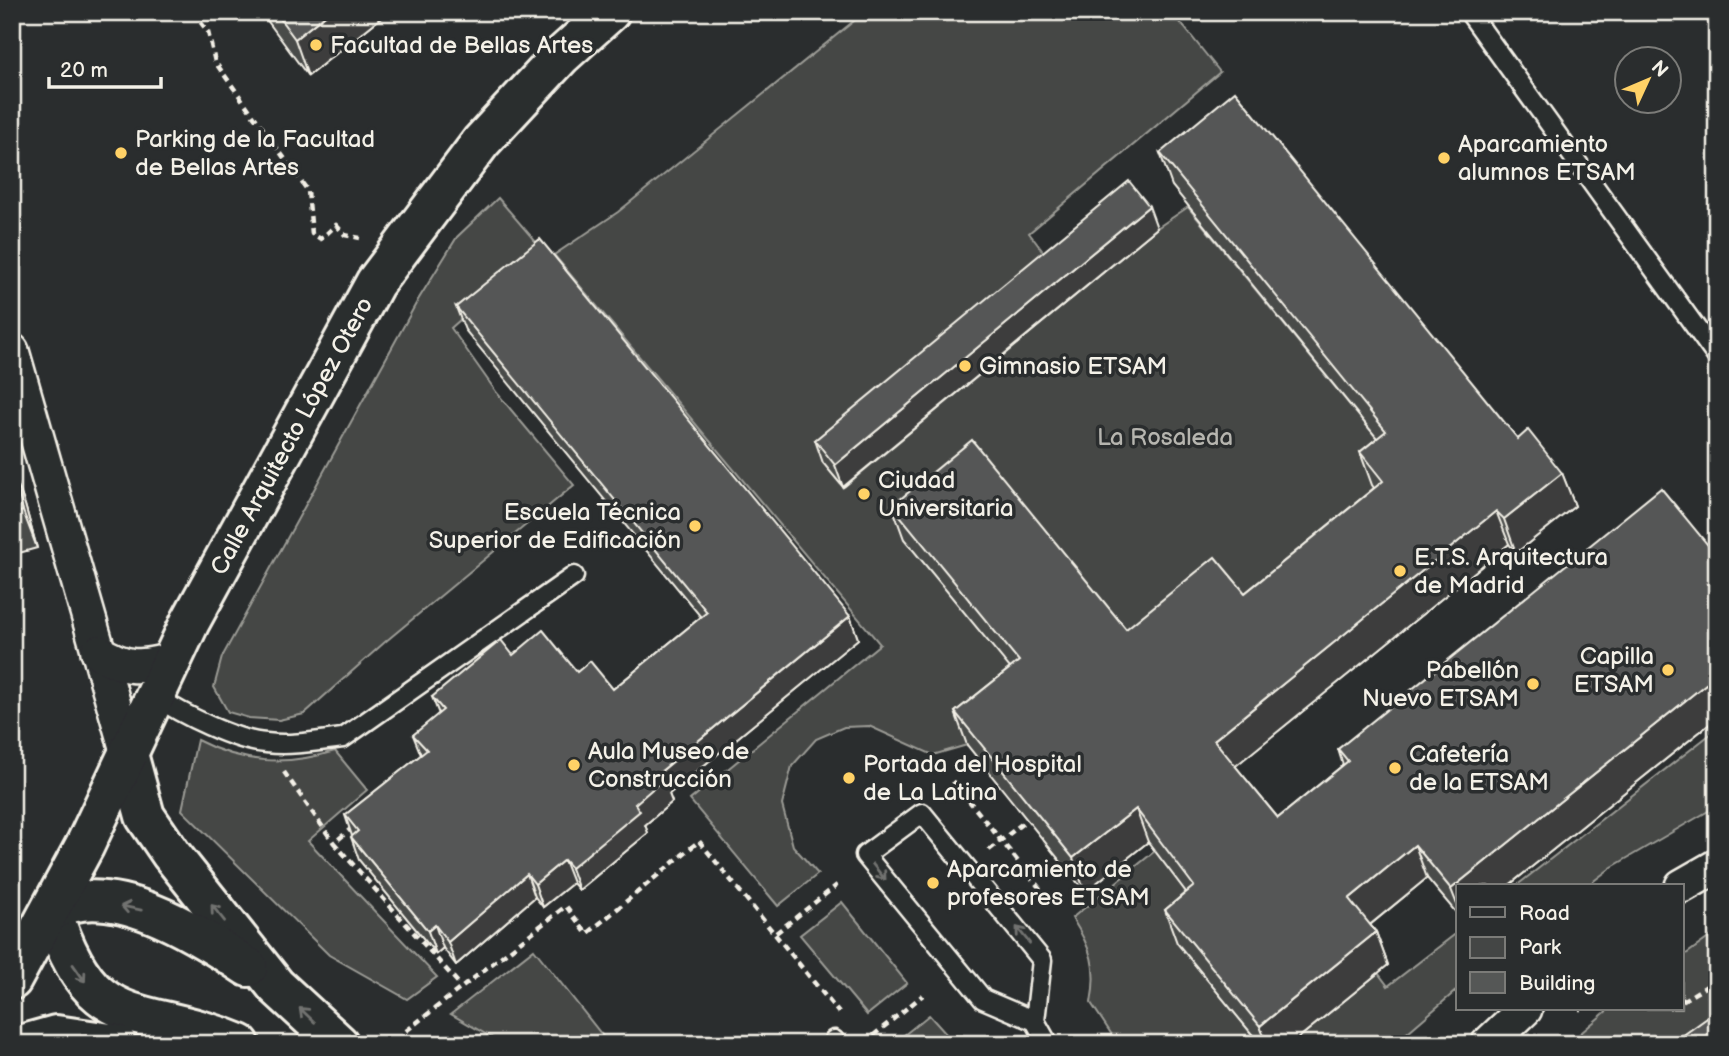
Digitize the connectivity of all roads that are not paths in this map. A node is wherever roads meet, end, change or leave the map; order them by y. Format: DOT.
graph roads {
  1 [pos="611,12"];
  2 [pos="1469,12"];
  3 [pos="12,351"];
  4 [pos="1717,357"];
  5 [pos="575,576"];
  6 [pos="98,652"];
  7 [pos="172,660"];
  8 [pos="155,696"];
  9 [pos="128,754"];
  10 [pos="1717,866"];
  11 [pos="1684,885"];
  12 [pos="52,911"];
  13 [pos="12,980"];
  14 [pos="276,986"];
  15 [pos="1524,1010"];
  16 [pos="1035,1021"];
  17 [pos="24,1044"];
  18 [pos="117,1044"];
  19 [pos="240,1044"];
  20 [pos="339,1044"];
  21 [pos="1048,1044"];
  22 [pos="1488,1044"];
  1 -- 7 [label="street, Calle Arquitecto López Otero"];
  2 -- 4 [label="lane"];
  3 -- 6 [label="street"];
  5 -- 8 [label="lane"];
  6 -- 7 [label="street"];
  6 -- 9 [label="street"];
  7 -- 8 [label="street, Calle Arquitecto López Otero"];
  8 -- 9 [label="street, Calle Arquitecto López Otero"];
  9 -- 12 [label="street, Calle Arquitecto López Otero"];
  14 -- 9 [label="street, one-way"];
  10 -- 11 [label="street"];
  12 -- 13 [label="street, Calle Arquitecto López Otero"];
  14 -- 12 [label="street, one-way"];
  12 -- 19 [label="street, one-way"];
  20 -- 14 [label="street, one-way"];
  15 -- 22 [label="street"];
  16 -- 16 [label="lane, one-way"];
  16 -- 21 [label="lane"];
  17 -- 18 [label="street"];
}
